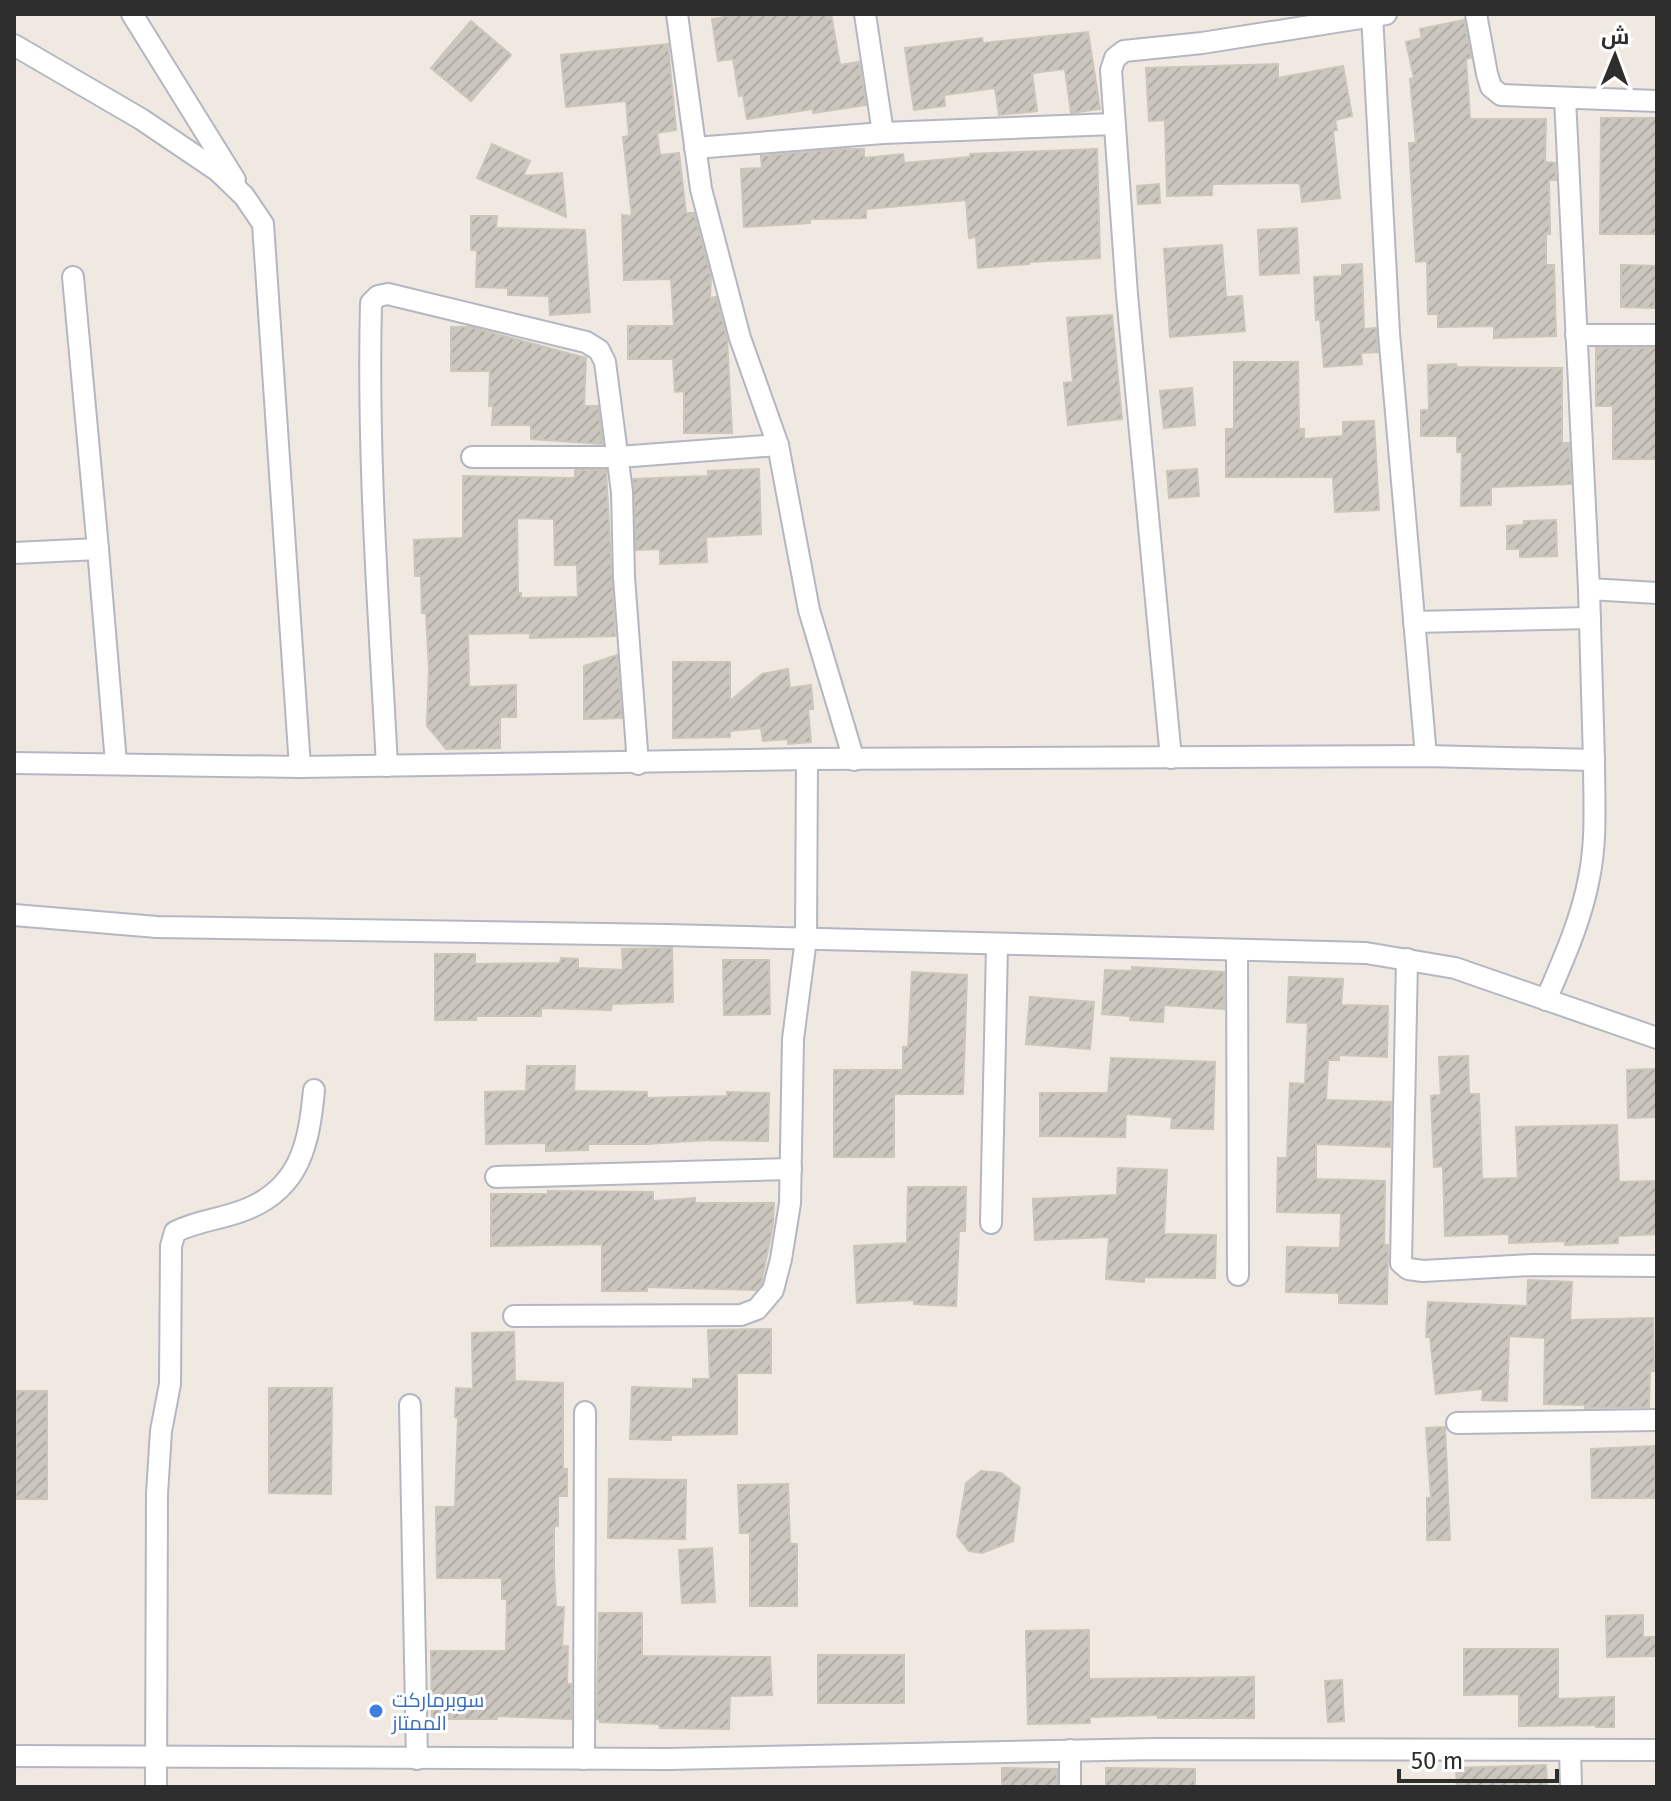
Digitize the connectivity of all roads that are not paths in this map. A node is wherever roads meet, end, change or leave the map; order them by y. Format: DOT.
graph roads {
  1 [pos="132,14"];
  2 [pos="677,14"];
  3 [pos="865,14"];
  4 [pos="1476,14"];
  5 [pos="1377,15"];
  6 [pos="14,45"];
  7 [pos="1565,98"];
  8 [pos="1657,101"];
  9 [pos="1114,124"];
  10 [pos="883,133"];
  11 [pos="695,148"];
  12 [pos="263,224"];
  13 [pos="73,277"];
  14 [pos="1576,335"];
  15 [pos="1657,335"];
  16 [pos="778,445"];
  17 [pos="472,457"];
  18 [pos="619,457"];
  19 [pos="98,549"];
  20 [pos="14,553"];
  21 [pos="1589,589"];
  22 [pos="1657,593"];
  23 [pos="1590,618"];
  24 [pos="1414,622"];
  25 [pos="1426,756"];
  26 [pos="1171,758"];
  27 [pos="807,759"];
  28 [pos="854,760"];
  29 [pos="1594,760"];
  30 [pos="14,763"];
  31 [pos="116,763"];
  32 [pos="638,764"];
  33 [pos="387,766"];
  34 [pos="300,767"];
  35 [pos="14,915"];
  36 [pos="806,939"];
  37 [pos="997,946"];
  38 [pos="1237,952"];
  39 [pos="1407,959"];
  40 [pos="1546,1000"];
  41 [pos="1657,1038"];
  42 [pos="314,1090"];
  43 [pos="791,1169"];
  44 [pos="496,1177"];
  45 [pos="991,1223"];
  46 [pos="1657,1266"];
  47 [pos="1238,1275"];
  48 [pos="514,1316"];
  49 [pos="410,1405"];
  50 [pos="585,1412"];
  51 [pos="1657,1420"];
  52 [pos="1457,1423"];
  53 [pos="1070,1750"];
  54 [pos="1570,1750"];
  55 [pos="1657,1750"];
  56 [pos="156,1755"];
  57 [pos="14,1756"];
  58 [pos="417,1759"];
  59 [pos="584,1759"];
  60 [pos="156,1787"];
  61 [pos="1070,1787"];
  62 [pos="1571,1787"];
  1 -- 12 [label="street"];
  2 -- 11 [label="street"];
  3 -- 10 [label="street"];
  4 -- 7 [label="street"];
  5 -- 9 [label="street"];
  5 -- 24 [label="street"];
  6 -- 12 [label="street"];
  7 -- 8 [label="street"];
  7 -- 14 [label="street"];
  9 -- 10 [label="street"];
  9 -- 26 [label="street"];
  10 -- 11 [label="street"];
  11 -- 16 [label="street"];
  12 -- 34 [label="street"];
  13 -- 19 [label="street"];
  14 -- 15 [label="street"];
  14 -- 21 [label="street"];
  16 -- 18 [label="street"];
  16 -- 28 [label="street"];
  17 -- 18 [label="street"];
  18 -- 32 [label="street"];
  18 -- 33 [label="street"];
  19 -- 20 [label="street"];
  19 -- 31 [label="street"];
  21 -- 22 [label="street"];
  21 -- 23 [label="street"];
  23 -- 24 [label="street"];
  23 -- 29 [label="street"];
  24 -- 25 [label="street"];
  25 -- 26 [label="street"];
  25 -- 29 [label="street"];
  26 -- 28 [label="street"];
  27 -- 28 [label="street"];
  27 -- 32 [label="street"];
  27 -- 36 [label="street"];
  29 -- 40 [label="street"];
  30 -- 31 [label="street"];
  31 -- 34 [label="street"];
  32 -- 33 [label="street"];
  33 -- 34 [label="street"];
  35 -- 36 [label="street"];
  36 -- 37 [label="street"];
  36 -- 43 [label="street"];
  37 -- 38 [label="street"];
  37 -- 45 [label="street"];
  38 -- 39 [label="street"];
  38 -- 47 [label="street"];
  39 -- 40 [label="street"];
  39 -- 46 [label="street"];
  40 -- 41 [label="street"];
  42 -- 56 [label="street"];
  43 -- 44 [label="street"];
  43 -- 48 [label="street"];
  49 -- 58 [label="street"];
  50 -- 59 [label="street"];
  51 -- 52 [label="street"];
  53 -- 54 [label="street"];
  53 -- 59 [label="street"];
  53 -- 61 [label="street"];
  54 -- 55 [label="street"];
  54 -- 62 [label="street"];
  56 -- 57 [label="street"];
  56 -- 58 [label="street"];
  56 -- 60 [label="street"];
  58 -- 59 [label="street"];
}
